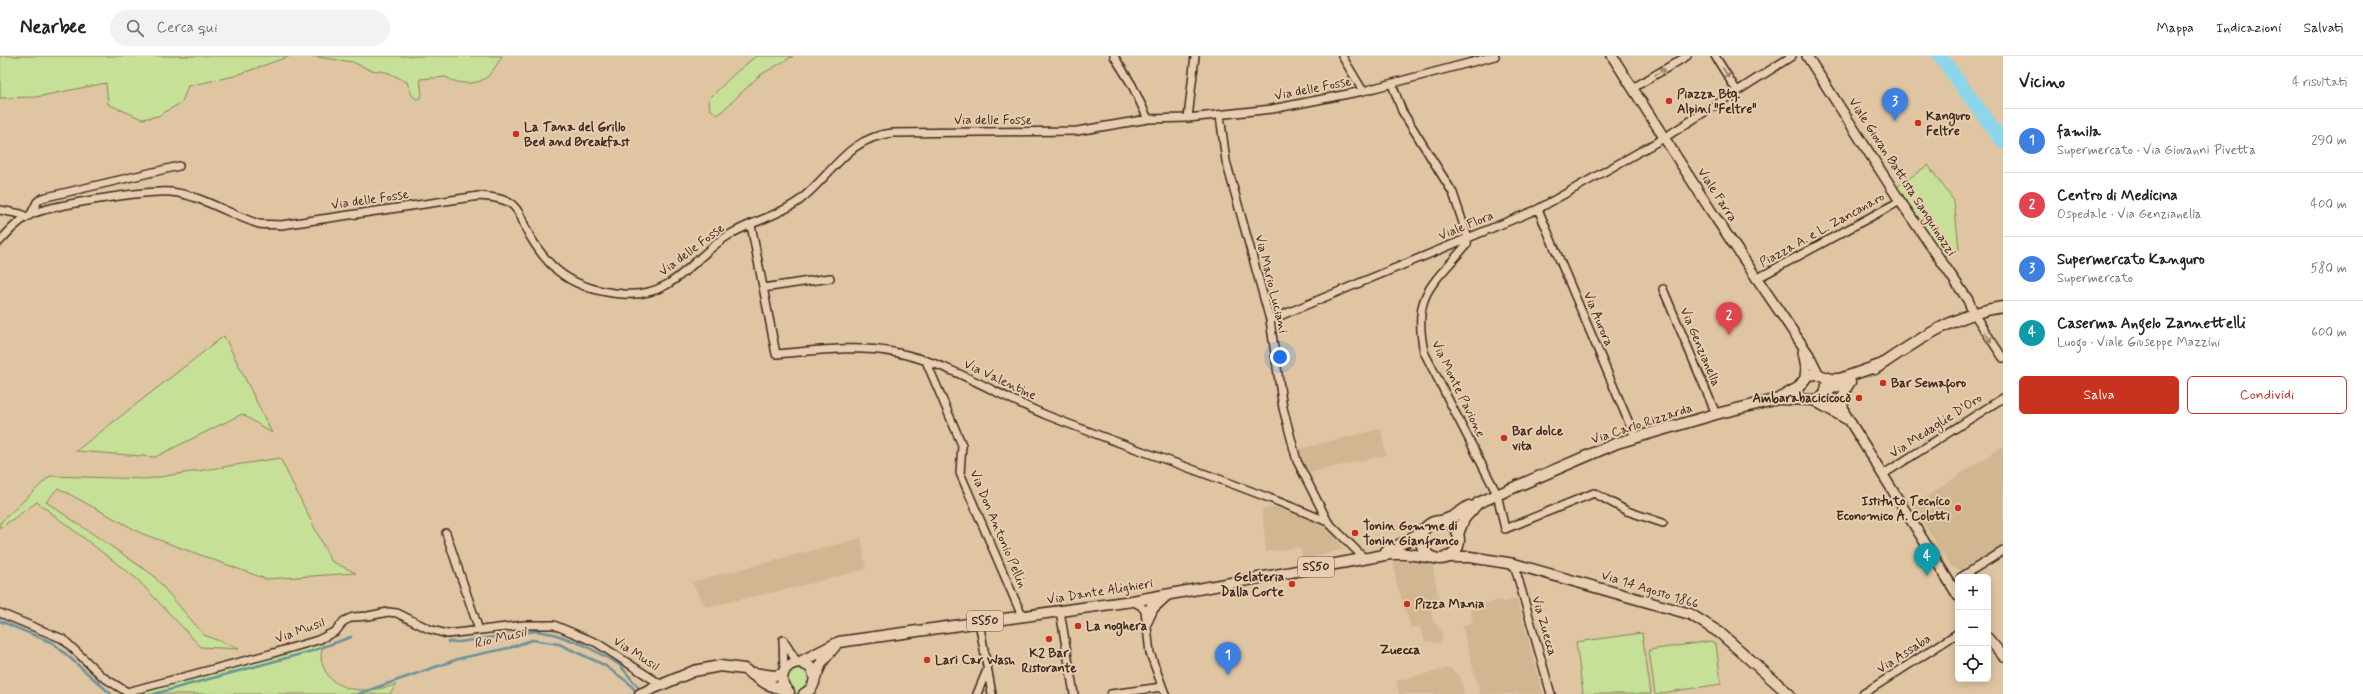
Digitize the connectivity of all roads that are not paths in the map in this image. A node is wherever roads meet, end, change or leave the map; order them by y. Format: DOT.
graph roads {
  1 [pos="1114,56"];
  2 [pos="1195,56"];
  3 [pos="1342,56"];
  4 [pos="1494,56"];
  5 [pos="1612,56"];
  6 [pos="1687,56"];
  7 [pos="1715,56"];
  8 [pos="1792,56"];
  9 [pos="1807,56"];
  10 [pos="1392,84"];
  11 [pos="1633,88"];
  12 [pos="1737,91"];
  13 [pos="1363,92"];
  14 [pos="1220,115"];
  15 [pos="1188,118"];
  16 [pos="1148,119"];
  17 [pos="1664,138"];
  18 [pos="179,166"];
  19 [pos="1900,201"];
  20 [pos="1538,209"];
  21 [pos="0,210"];
  22 [pos="28,216"];
  23 [pos="751,225"];
  24 [pos="1468,238"];
  25 [pos="0,240"];
  26 [pos="830,278"];
  27 [pos="1756,280"];
  28 [pos="763,288"];
  29 [pos="1663,289"];
  30 [pos="2003,307"];
  31 [pos="1974,314"];
  32 [pos="1270,320"];
  33 [pos="1802,347"];
  34 [pos="2003,358"];
  35 [pos="926,361"];
  36 [pos="1880,366"];
  37 [pos="1820,375"];
  38 [pos="1804,380"];
  39 [pos="1850,382"];
  40 [pos="1827,391"];
  41 [pos="2003,398"];
  42 [pos="1778,399"];
  43 [pos="1812,399"];
  44 [pos="1844,412"];
  45 [pos="1716,414"];
  46 [pos="1849,421"];
  47 [pos="1635,437"];
  48 [pos="1882,475"];
  49 [pos="1496,494"];
  50 [pos="1485,500"];
  51 [pos="1442,521"];
  52 [pos="1328,522"];
  53 [pos="1663,523"];
  54 [pos="1430,524"];
  55 [pos="446,533"];
  56 [pos="1459,536"];
  57 [pos="2003,551"];
  58 [pos="1364,558"];
  59 [pos="1435,558"];
  60 [pos="1446,558"];
  61 [pos="1480,558"];
  62 [pos="1514,564"];
  63 [pos="1966,574"];
  64 [pos="1954,581"];
  65 [pos="1167,594"];
  66 [pos="1132,601"];
  67 [pos="1060,611"];
  68 [pos="0,613"];
  69 [pos="1146,614"];
  70 [pos="1022,616"];
  71 [pos="980,622"];
  72 [pos="1147,626"];
  73 [pos="479,630"];
  74 [pos="1955,635"];
  75 [pos="839,642"];
  76 [pos="1991,642"];
  77 [pos="2003,656"];
  78 [pos="798,662"];
  79 [pos="988,670"];
  80 [pos="750,672"];
  81 [pos="783,672"];
  82 [pos="655,686"];
  83 [pos="814,686"];
  84 [pos="1162,687"];
  85 [pos="791,693"];
  86 [pos="640,694"];
  87 [pos="804,694"];
  88 [pos="977,694"];
  89 [pos="992,694"];
  90 [pos="1074,694"];
  91 [pos="1111,694"];
  92 [pos="1165,694"];
  93 [pos="1551,694"];
  94 [pos="1789,694"];
  95 [pos="1863,694"];
  1 -- 16 [label="street"];
  2 -- 15 [label="street"];
  3 -- 13 [label="street"];
  4 -- 10 [label="street, Via delle Fosse"];
  5 -- 11 [label="street, Viale Farra"];
  11 -- 6 [label="street, one-way"];
  7 -- 12 [label="street, one-way"];
  8 -- 12 [label="street, Viale Flora"];
  9 -- 19 [label="street, Viale Giovan Battista Sanguinazzi"];
  10 -- 13 [label="street, Via delle Fosse"];
  10 -- 24 [label="street"];
  11 -- 17 [label="street, Viale Farra"];
  12 -- 17 [label="street, Viale Flora"];
  13 -- 14 [label="street, Via delle Fosse"];
  14 -- 15 [label="street, Via delle Fosse"];
  14 -- 32 [label="street, Via Mario Luciani"];
  15 -- 16 [label="street, Via delle Fosse"];
  16 -- 23 [label="street, Via delle Fosse"];
  17 -- 20 [label="street, Viale Flora"];
  17 -- 27 [label="street, Viale Farra"];
  18 -- 22 [label="street"];
  19 -- 27 [label="street, Piazza A. e L. Zancanaro"];
  19 -- 31 [label="street, Viale Giovan Battista Sanguinazzi"];
  20 -- 24 [label="street, Viale Flora"];
  20 -- 47 [label="street, Via Aurora"];
  21 -- 22 [label="street"];
  22 -- 23 [label="street, Via delle Fosse"];
  22 -- 25 [label="street, Via delle Fosse"];
  23 -- 28 [label="street, Via Valentine"];
  24 -- 32 [label="street, Viale Flora"];
  24 -- 49 [label="street, Via Monte Pavione"];
  26 -- 28 [label="street"];
  27 -- 33 [label="street, Viale Farra"];
  28 -- 35 [label="street, Via Valentine"];
  29 -- 45 [label="street, Via Genzianella"];
  30 -- 31 [label="main road, Via Carlo Rizzarda"];
  31 -- 34 [label="street, one-way"];
  31 -- 36 [label="main road, Via Carlo Rizzarda"];
  32 -- 52 [label="street, Via Mario Luciani"];
  33 -- 37 [label="street, Viale Farra"];
  33 -- 38 [label="street, Viale Farra"];
  35 -- 52 [label="street, Via Valentine"];
  35 -- 70 [label="street, Via Don Antonio Pellin"];
  36 -- 37 [label="main road, Via Carlo Rizzarda"];
  36 -- 39 [label="main road, Via Carlo Rizzarda"];
  37 -- 38 [label="main road, Via Carlo Rizzarda"];
  37 -- 40 [label="main road"];
  38 -- 42 [label="main road, Via Carlo Rizzarda"];
  38 -- 43 [label="main road"];
  39 -- 40 [label="main road, Via Carlo Rizzarda"];
  39 -- 44 [label="street"];
  40 -- 43 [label="main road, Via Carlo Rizzarda"];
  40 -- 44 [label="street"];
  41 -- 48 [label="street, Via Medaglie D'Oro"];
  42 -- 43 [label="main road, Via Carlo Rizzarda"];
  42 -- 45 [label="main road, Via Carlo Rizzarda"];
  43 -- 46 [label="street"];
  44 -- 46 [label="street"];
  45 -- 47 [label="main road, Via Carlo Rizzarda"];
  46 -- 48 [label="street"];
  47 -- 49 [label="main road, Via Carlo Rizzarda"];
  48 -- 64 [label="street"];
  49 -- 50 [label="main road, Via Carlo Rizzarda"];
  49 -- 53 [label="street"];
  50 -- 51 [label="main road, Via Carlo Rizzarda"];
  50 -- 56 [label="main road, Via Carlo Rizzarda"];
  51 -- 54 [label="main road"];
  51 -- 56 [label="main road"];
  52 -- 58 [label="street, Via Mario Luciani"];
  54 -- 58 [label="main road, Via Dante Alighieri"];
  54 -- 59 [label="main road"];
  55 -- 73 [label="street"];
  56 -- 60 [label="main road"];
  56 -- 61 [label="main road, Via 14 Agosto 1866"];
  57 -- 63 [label="street"];
  58 -- 59 [label="main road, Via Dante Alighieri"];
  58 -- 65 [label="main road, Via Dante Alighieri / SS50"];
  59 -- 60 [label="main road"];
  60 -- 61 [label="main road, Via 14 Agosto 1866"];
  61 -- 62 [label="main road, Via 14 Agosto 1866"];
  62 -- 93 [label="street, Via Zuecca"];
  62 -- 94 [label="main road, Via 14 Agosto 1866"];
  65 -- 66 [label="main road, Via Dante Alighieri / SS50"];
  65 -- 69 [label="street"];
  65 -- 72 [label="street"];
  66 -- 67 [label="main road, Via Dante Alighieri / SS50"];
  66 -- 69 [label="street"];
  67 -- 70 [label="main road, Via Dante Alighieri / SS50"];
  67 -- 90 [label="street"];
  68 -- 73 [label="street, Via Musil"];
  69 -- 72 [label="street"];
  70 -- 71 [label="main road, Via Dante Alighieri / SS50"];
  71 -- 75 [label="main road, Via Dante Alighieri / SS50"];
  71 -- 79 [label="street"];
  72 -- 84 [label="street"];
  73 -- 82 [label="street, Via Musil"];
  74 -- 95 [label="street, Via Assaba"];
  75 -- 78 [label="main road, Via Dante Alighieri / SS50"];
  75 -- 83 [label="main road"];
  76 -- 77 [label="street"];
  78 -- 81 [label="main road, SS50"];
  78 -- 81 [label="street"];
  78 -- 83 [label="main road"];
  79 -- 88 [label="street"];
  79 -- 89 [label="street"];
  80 -- 81 [label="main road, SS50"];
  80 -- 82 [label="main road, SS50"];
  80 -- 85 [label="main road, SS50"];
  81 -- 85 [label="main road, SS50"];
  82 -- 86 [label="main road, SS50"];
  83 -- 87 [label="main road"];
  84 -- 91 [label="street"];
  84 -- 92 [label="street"];
}
